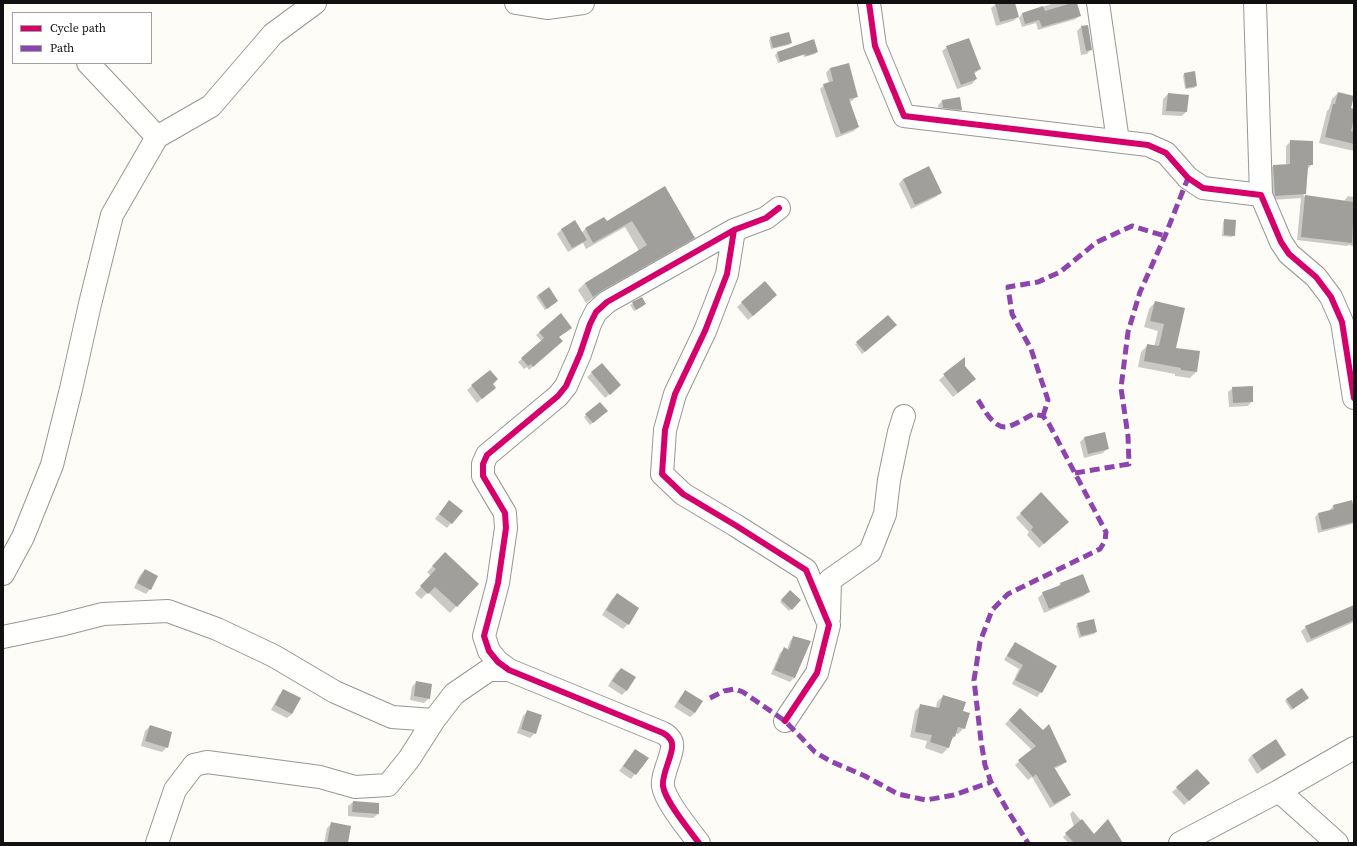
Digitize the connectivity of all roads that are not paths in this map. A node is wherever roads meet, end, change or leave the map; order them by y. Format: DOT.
graph roads {
  1 [pos="315,3"];
  2 [pos="516,3"];
  3 [pos="583,3"];
  4 [pos="869,3"];
  5 [pos="1098,3"];
  6 [pos="1255,3"];
  7 [pos="89,64"];
  8 [pos="156,137"];
  9 [pos="1118,141"];
  10 [pos="1261,195"];
  11 [pos="779,208"];
  12 [pos="734,230"];
  13 [pos="1354,398"];
  14 [pos="904,416"];
  15 [pos="3,574"];
  16 [pos="829,625"];
  17 [pos="3,637"];
  18 [pos="508,670"];
  19 [pos="434,720"];
  20 [pos="785,721"];
  21 [pos="1354,748"];
  22 [pos="1279,791"];
  23 [pos="157,843"];
  24 [pos="699,843"];
  25 [pos="1180,843"];
  26 [pos="1337,843"];
  1 -- 8 [label="street"];
  2 -- 3 [label="street"];
  4 -- 9 [label="street"];
  5 -- 9 [label="street"];
  6 -- 10 [label="street"];
  7 -- 8 [label="street"];
  8 -- 15 [label="street"];
  9 -- 10 [label="street"];
  10 -- 13 [label="street"];
  11 -- 12 [label="street"];
  12 -- 16 [label="street"];
  12 -- 18 [label="street"];
  14 -- 16 [label="street"];
  16 -- 20 [label="street"];
  17 -- 19 [label="street"];
  18 -- 19 [label="street"];
  18 -- 24 [label="street"];
  19 -- 23 [label="street"];
  21 -- 22 [label="street"];
  22 -- 25 [label="street"];
  22 -- 26 [label="street"];
}
